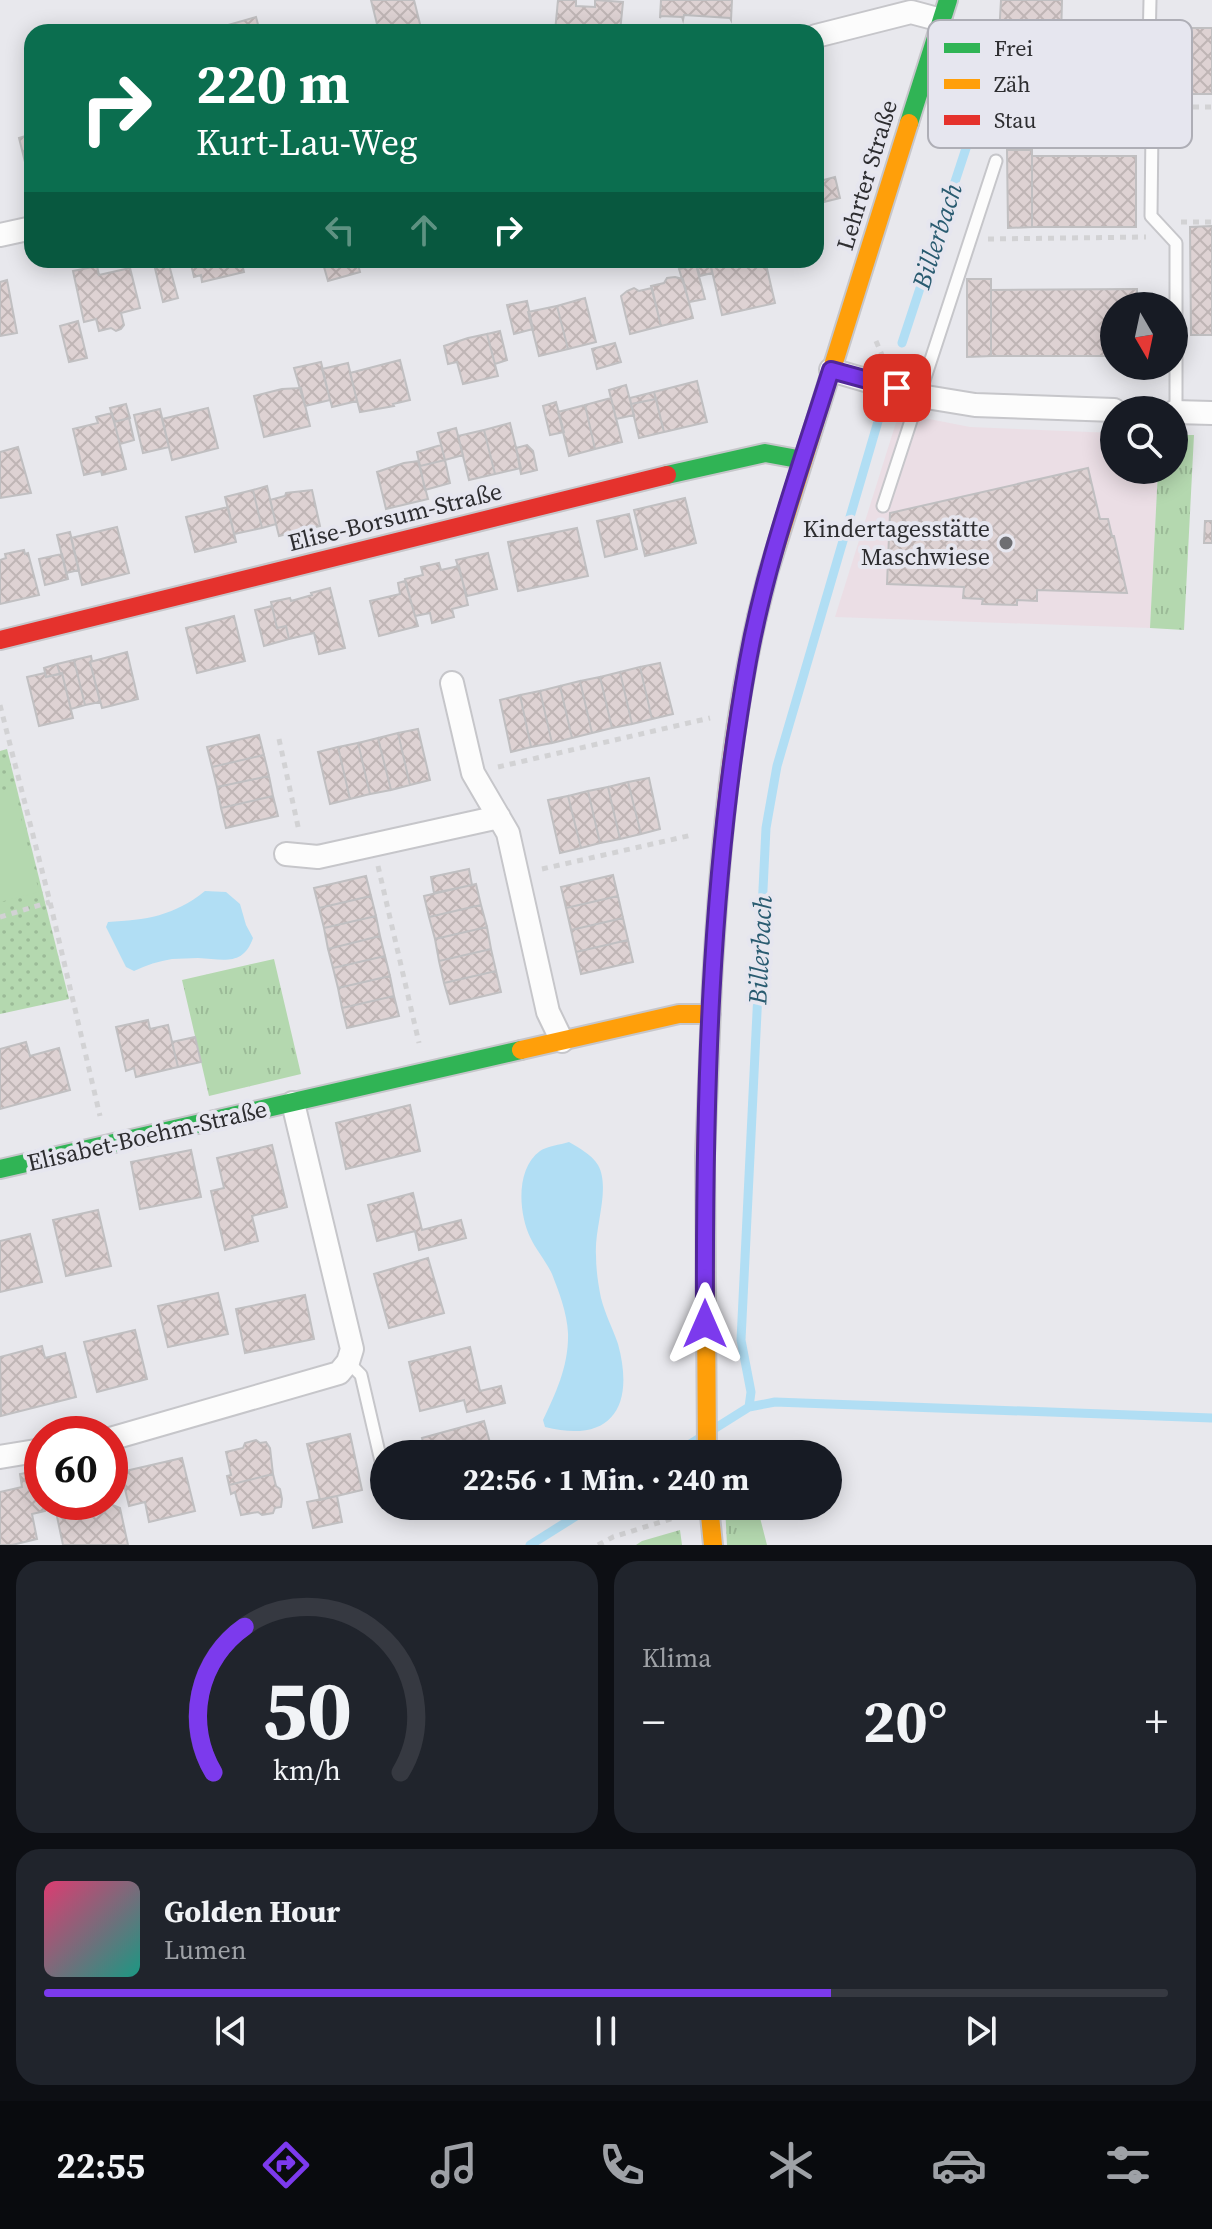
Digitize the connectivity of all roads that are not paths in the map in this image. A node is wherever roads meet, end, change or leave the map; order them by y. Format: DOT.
graph roads {
  1 [pos="1150,0"];
  2 [pos="944,10"];
  3 [pos="1150,20"];
  4 [pos="824,34"];
  5 [pos="928,61"];
  6 [pos="1152,148"];
  7 [pos="996,161"];
  8 [pos="24,230"];
  9 [pos="0,235"];
  10 [pos="831,370"];
  11 [pos="920,396"];
  12 [pos="1175,396"];
  13 [pos="1100,409"];
  14 [pos="1188,412"];
  15 [pos="1212,413"];
  16 [pos="803,460"];
  17 [pos="883,506"];
  18 [pos="0,640"];
  19 [pos="452,683"];
  20 [pos="499,817"];
  21 [pos="296,855"];
  22 [pos="711,1014"];
  23 [pos="562,1041"];
  24 [pos="293,1103"];
  25 [pos="0,1169"];
  26 [pos="348,1362"];
  27 [pos="128,1434"];
  28 [pos="376,1440"];
  29 [pos="707,1440"];
  30 [pos="24,1453"];
  31 [pos="0,1457"];
  32 [pos="710,1520"];
  33 [pos="713,1545"];
  1 -- 3 [label="lane"];
  2 -- 4 [label="street"];
  5 -- 10 [label="street, Lehrter Straße"];
  6 -- 12 [label="lane"];
  7 -- 11 [label="lane"];
  8 -- 9 [label="street"];
  10 -- 11 [label="street"];
  10 -- 16 [label="street, Lehrter Straße"];
  11 -- 13 [label="street"];
  11 -- 17 [label="lane"];
  14 -- 15 [label="street"];
  16 -- 18 [label="street, Elise-Borsum-Straße"];
  16 -- 22 [label="street, Lehrter Straße"];
  19 -- 20 [label="street"];
  20 -- 21 [label="street"];
  20 -- 23 [label="street"];
  22 -- 23 [label="street, Elisabet-Boehm-Straße"];
  22 -- 29 [label="street, Lehrter Straße"];
  23 -- 24 [label="street, Elisabet-Boehm-Straße"];
  24 -- 25 [label="street, Elisabet-Boehm-Straße"];
  24 -- 26 [label="street, Elisabet-Boehm-Straße"];
  26 -- 27 [label="street"];
  26 -- 28 [label="lane, Elisabet-Boehm-Straße"];
  30 -- 31 [label="street"];
  32 -- 33 [label="street"];
}
